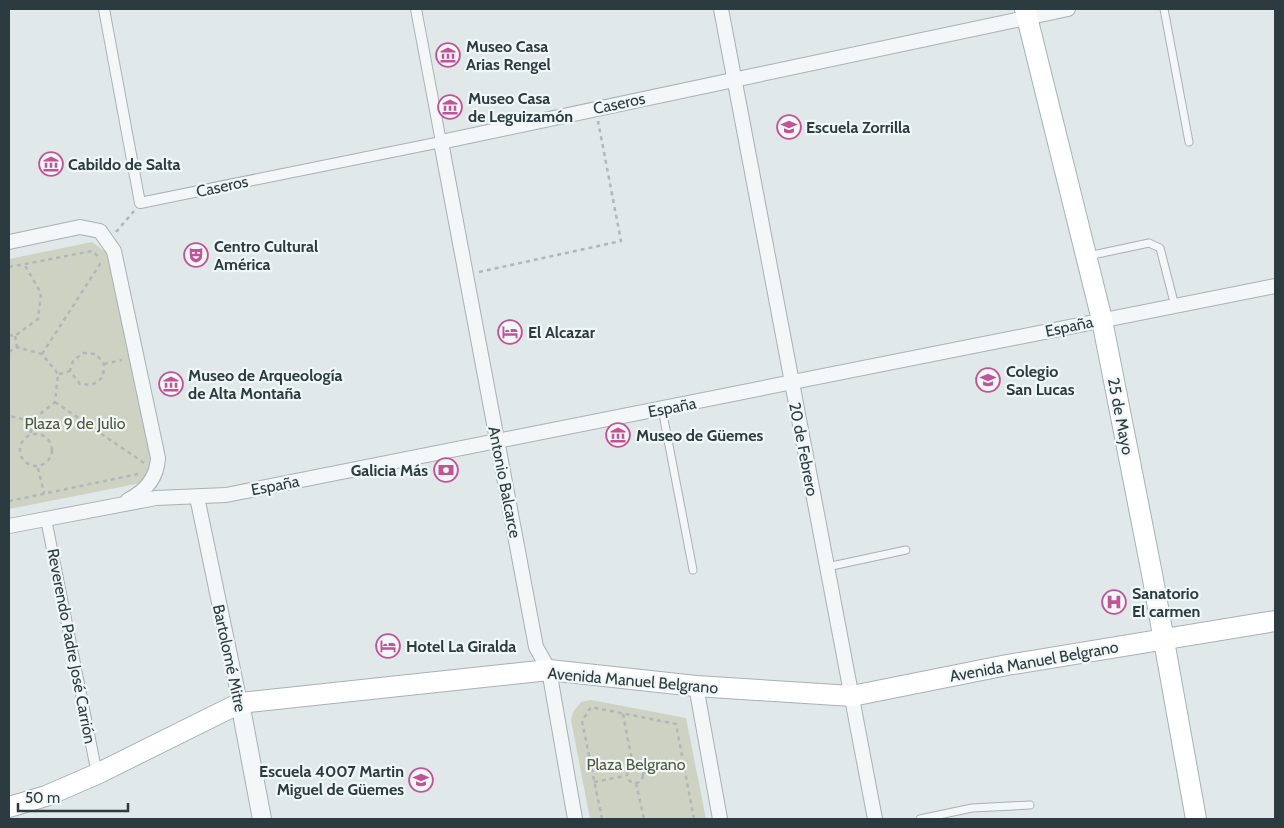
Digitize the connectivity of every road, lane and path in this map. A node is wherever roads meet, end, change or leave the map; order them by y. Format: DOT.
graph roads {
  1 [pos="104,9"];
  2 [pos="416,9"];
  3 [pos="721,9"];
  4 [pos="1068,9"];
  5 [pos="1164,9"];
  6 [pos="1026,13"];
  7 [pos="734,79"];
  8 [pos="596,108"];
  9 [pos="440,142"];
  10 [pos="1189,142"];
  11 [pos="140,203"];
  12 [pos="108,241"];
  13 [pos="9,242"];
  14 [pos="1086,257"];
  15 [pos="103,260"];
  16 [pos="24,264"];
  17 [pos="107,265"];
  18 [pos="9,267"];
  19 [pos="473,273"];
  20 [pos="1275,286"];
  21 [pos="1175,306"];
  22 [pos="1102,320"];
  23 [pos="9,335"];
  24 [pos="14,336"];
  25 [pos="17,347"];
  26 [pos="9,352"];
  27 [pos="42,354"];
  28 [pos="130,359"];
  29 [pos="104,364"];
  30 [pos="70,371"];
  31 [pos="58,374"];
  32 [pos="791,384"];
  33 [pos="55,402"];
  34 [pos="662,409"];
  35 [pos="9,416"];
  36 [pos="30,421"];
  37 [pos="31,434"];
  38 [pos="497,440"];
  39 [pos="147,457"];
  40 [pos="145,464"];
  41 [pos="38,468"];
  42 [pos="44,494"];
  43 [pos="197,497"];
  44 [pos="9,501"];
  45 [pos="116,505"];
  46 [pos="46,519"];
  47 [pos="9,526"];
  48 [pos="906,550"];
  49 [pos="827,566"];
  50 [pos="693,570"];
  51 [pos="1275,621"];
  52 [pos="1163,638"];
  53 [pos="549,670"];
  54 [pos="696,686"];
  55 [pos="852,696"];
  56 [pos="240,703"];
  57 [pos="623,713"];
  58 [pos="684,765"];
  59 [pos="633,766"];
  60 [pos="643,773"];
  61 [pos="97,774"];
  62 [pos="626,776"];
  63 [pos="594,782"];
  64 [pos="636,783"];
  65 [pos="1030,805"];
  66 [pos="9,807"];
  67 [pos="262,819"];
  68 [pos="575,819"];
  69 [pos="602,819"];
  70 [pos="644,819"];
  71 [pos="694,819"];
  72 [pos="720,819"];
  73 [pos="875,819"];
  74 [pos="920,819"];
  75 [pos="1196,819"];
  1 -- 11 [label="street"];
  2 -- 9 [label="street"];
  3 -- 7 [label="street, 20 de Febrero"];
  4 -- 6 [label="street, Caseros"];
  5 -- 10 [label="lane"];
  6 -- 7 [label="street, Caseros"];
  6 -- 14 [label="main road, 25 de Mayo"];
  7 -- 8 [label="street, Caseros"];
  7 -- 32 [label="street, 20 de Febrero"];
  8 -- 9 [label="street, Caseros"];
  8 -- 19 [label="path"];
  9 -- 11 [label="street, Caseros"];
  9 -- 38 [label="street, Antonio Balcarce"];
  11 -- 12 [label="path"];
  12 -- 13 [label="street"];
  12 -- 15 [label="path"];
  12 -- 45 [label="street"];
  14 -- 21 [label="lane"];
  14 -- 22 [label="main road, 25 de Mayo"];
  15 -- 16 [label="path"];
  15 -- 17 [label="path"];
  15 -- 27 [label="path"];
  16 -- 18 [label="path"];
  16 -- 24 [label="path"];
  20 -- 21 [label="street, España"];
  21 -- 22 [label="street, España"];
  22 -- 32 [label="street, España"];
  22 -- 52 [label="main road, 25 de Mayo"];
  23 -- 24 [label="path"];
  24 -- 25 [label="path"];
  25 -- 26 [label="path"];
  25 -- 27 [label="path"];
  27 -- 31 [label="path"];
  28 -- 29 [label="path"];
  29 -- 30 [label="path"];
  29 -- 30 [label="path"];
  30 -- 31 [label="path"];
  31 -- 33 [label="path"];
  32 -- 34 [label="street, España"];
  32 -- 49 [label="street, 20 de Febrero"];
  33 -- 36 [label="path"];
  33 -- 40 [label="path"];
  34 -- 38 [label="street, España"];
  34 -- 50 [label="lane"];
  35 -- 36 [label="path"];
  36 -- 37 [label="path"];
  37 -- 41 [label="path"];
  37 -- 41 [label="path"];
  38 -- 43 [label="street, España"];
  38 -- 53 [label="street, Antonio Balcarce"];
  39 -- 40 [label="path"];
  40 -- 42 [label="path"];
  41 -- 42 [label="path"];
  42 -- 44 [label="path"];
  43 -- 45 [label="street, España"];
  43 -- 56 [label="street, Bartolomé Mitre"];
  45 -- 46 [label="street, España"];
  46 -- 47 [label="street, España"];
  46 -- 61 [label="street, Reverendo Padre José Carrión"];
  48 -- 49 [label="lane"];
  49 -- 55 [label="street, 20 de Febrero"];
  51 -- 52 [label="main road, Avenida Manuel Belgrano"];
  52 -- 55 [label="main road, Avenida Manuel Belgrano"];
  52 -- 75 [label="main road, 25 de Mayo"];
  53 -- 54 [label="main road, Avenida Manuel Belgrano"];
  53 -- 56 [label="main road, Avenida Manuel Belgrano"];
  53 -- 68 [label="street, Antonio Balcarce"];
  54 -- 55 [label="main road, Avenida Manuel Belgrano"];
  54 -- 72 [label="street"];
  55 -- 73 [label="street, 20 de Febrero"];
  56 -- 61 [label="main road, Avenida Manuel Belgrano"];
  56 -- 67 [label="street, Bartolomé Mitre"];
  57 -- 58 [label="path"];
  57 -- 59 [label="path"];
  57 -- 63 [label="path"];
  58 -- 60 [label="path"];
  58 -- 71 [label="path"];
  59 -- 60 [label="path"];
  59 -- 62 [label="path"];
  60 -- 64 [label="path"];
  61 -- 66 [label="main road, Avenida Manuel Belgrano"];
  62 -- 63 [label="path"];
  62 -- 64 [label="path"];
  63 -- 69 [label="path"];
  64 -- 70 [label="path"];
  65 -- 74 [label="lane"];
}
